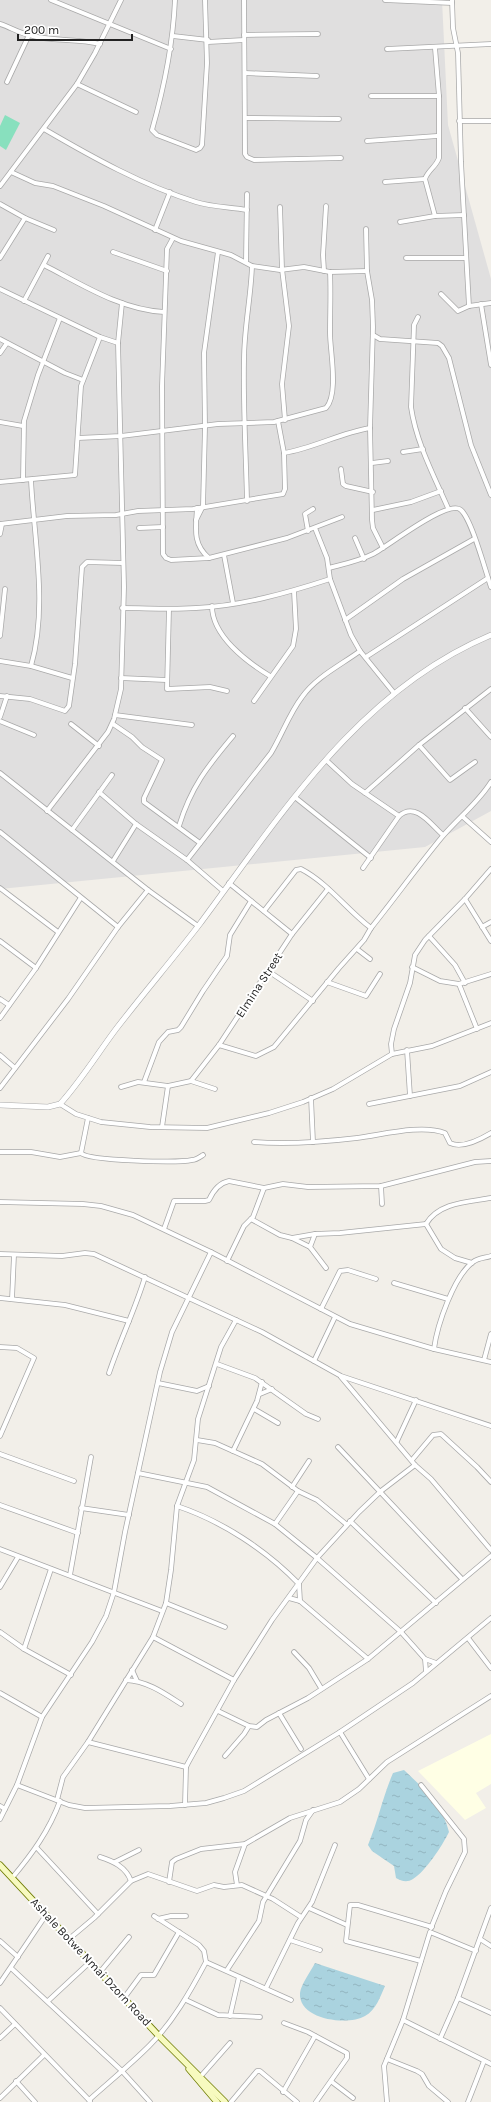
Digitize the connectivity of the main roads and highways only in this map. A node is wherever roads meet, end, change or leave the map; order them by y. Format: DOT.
graph roads {
  1 [pos="0,1865"];
  2 [pos="182,2059"];
  3 [pos="214,2101"];
  4 [pos="225,2102"];
  1 -- 2 [label="main road, Ashale Botwe Nmai Dzorn Road"];
  2 -- 3 [label="main road, Ashale Botwe Nmai Dzorn Road"];
  2 -- 4 [label="main road, Ashale Botwe Nmai Dzorn Road"];
}
